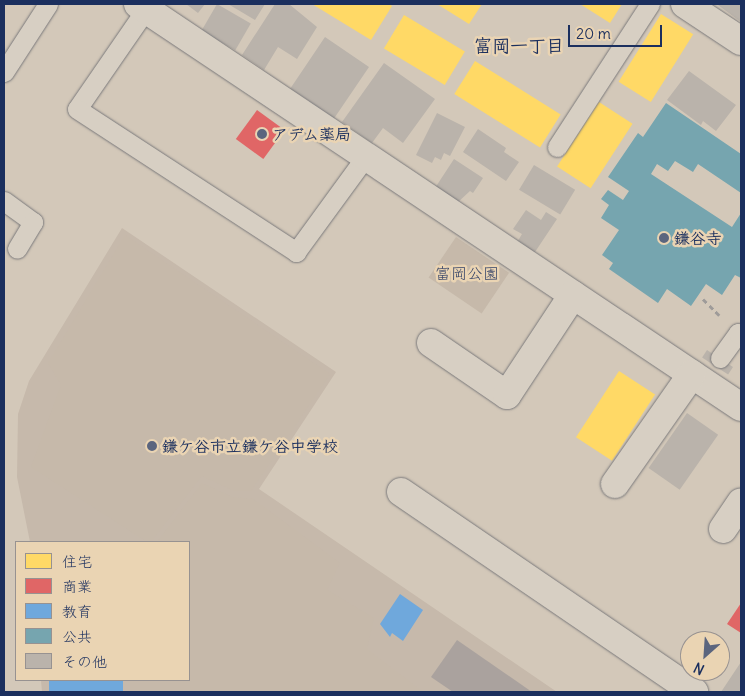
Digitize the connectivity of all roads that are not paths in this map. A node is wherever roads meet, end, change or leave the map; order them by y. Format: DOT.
graph roads {
  1 [pos="48,4"];
  2 [pos="650,4"];
  3 [pos="685,4"];
  4 [pos="142,6"];
  5 [pos="741,41"];
  6 [pos="4,72"];
  7 [pos="557,147"];
  8 [pos="366,156"];
  9 [pos="4,201"];
  10 [pos="17,248"];
  11 [pos="573,295"];
  12 [pos="741,335"];
  13 [pos="431,343"];
  14 [pos="708,370"];
  15 [pos="741,407"];
  16 [pos="615,484"];
  17 [pos="402,492"];
  18 [pos="741,502"];
  19 [pos="723,529"];
  20 [pos="694,692"];
  1 -- 6 [label="lane"];
  2 -- 7 [label="lane"];
  3 -- 5 [label="street"];
  4 -- 8 [label="street"];
  4 -- 8 [label="lane"];
  8 -- 11 [label="street"];
  9 -- 10 [label="lane"];
  11 -- 13 [label="street"];
  11 -- 14 [label="street"];
  12 -- 14 [label="lane"];
  14 -- 15 [label="street"];
  14 -- 16 [label="street"];
  17 -- 20 [label="street"];
  18 -- 19 [label="street"];
}
